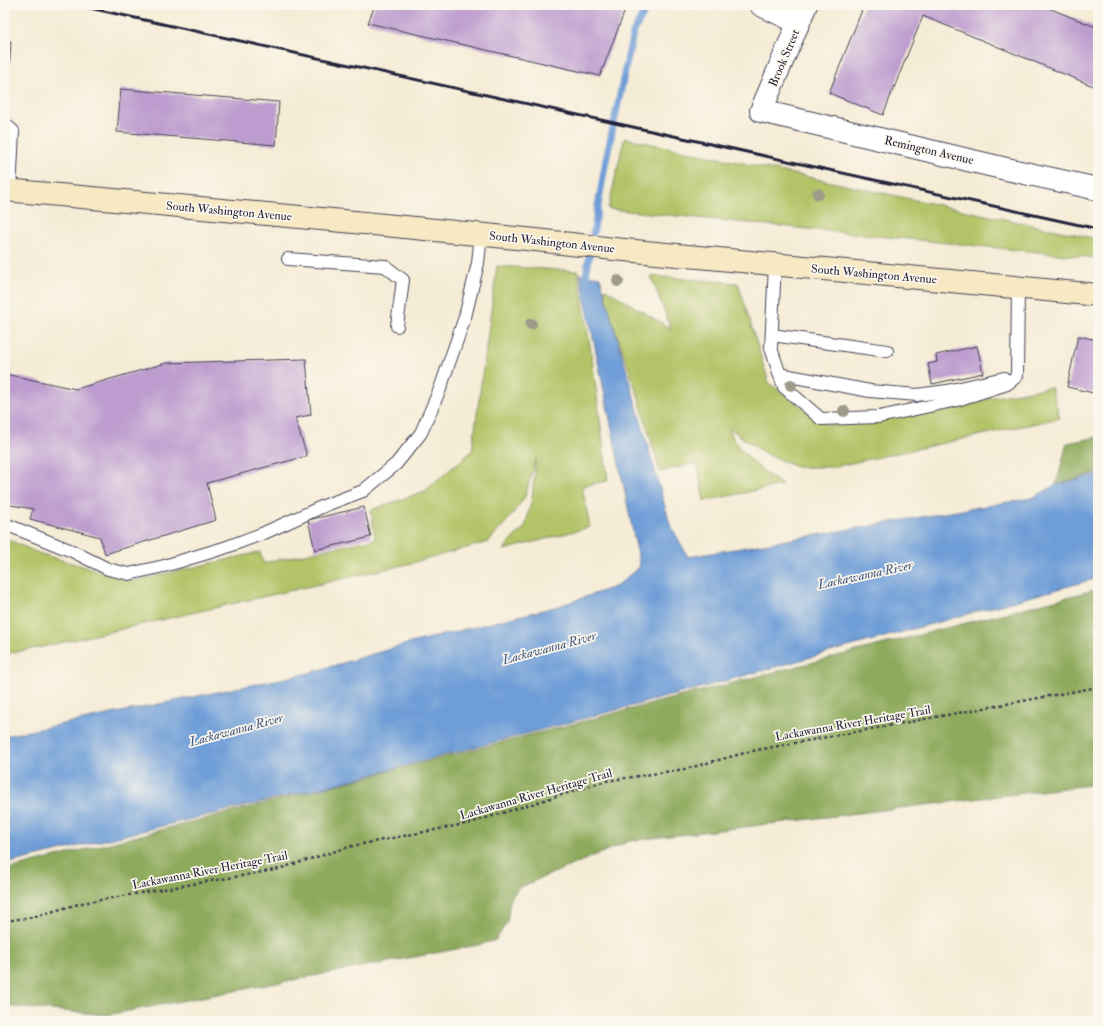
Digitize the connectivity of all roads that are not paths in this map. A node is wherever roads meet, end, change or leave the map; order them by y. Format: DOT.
graph roads {
  1 [pos="761,5"];
  2 [pos="802,14"];
  3 [pos="761,111"];
  4 [pos="5,124"];
  5 [pos="1098,189"];
  6 [pos="8,191"];
  7 [pos="481,235"];
  8 [pos="288,259"];
  9 [pos="775,264"];
  10 [pos="1018,287"];
  11 [pos="1098,295"];
  12 [pos="397,326"];
  13 [pos="772,335"];
  14 [pos="887,351"];
  15 [pos="779,374"];
  16 [pos="1017,376"];
  17 [pos="5,524"];
  1 -- 2 [label="street"];
  2 -- 3 [label="street, Brook Street"];
  3 -- 5 [label="street, Remington Avenue"];
  4 -- 6 [label="lane"];
  6 -- 7 [label="street, South Washington Avenue"];
  7 -- 9 [label="street, South Washington Avenue"];
  7 -- 17 [label="lane"];
  8 -- 12 [label="lane"];
  9 -- 10 [label="street, South Washington Avenue"];
  9 -- 13 [label="lane"];
  10 -- 11 [label="street, South Washington Avenue"];
  10 -- 16 [label="lane"];
  13 -- 14 [label="lane"];
  13 -- 15 [label="lane"];
  15 -- 16 [label="lane"];
  15 -- 16 [label="lane"];
}
